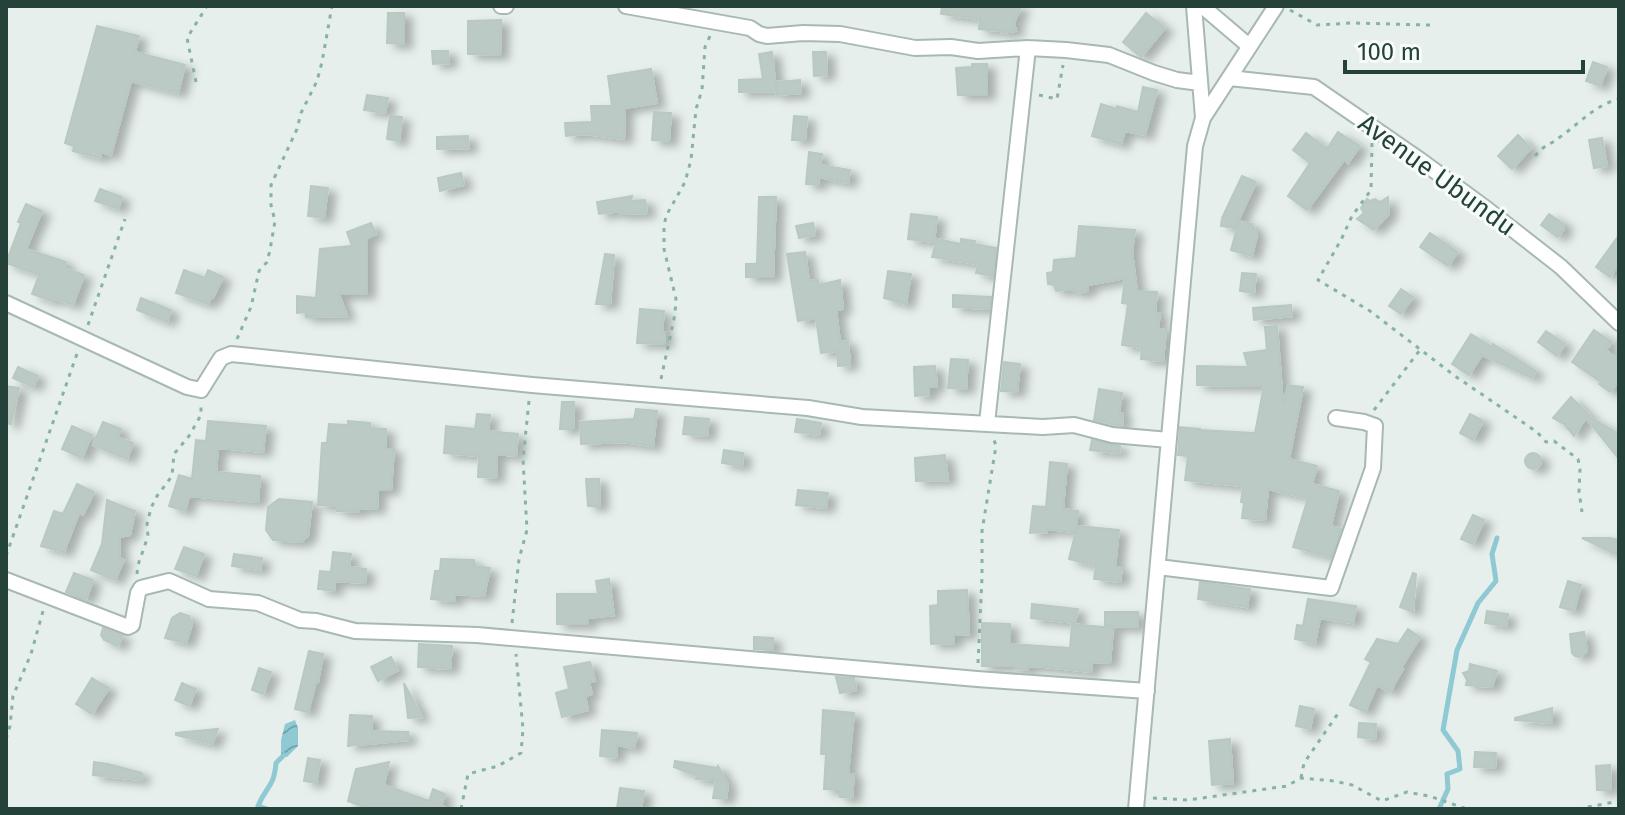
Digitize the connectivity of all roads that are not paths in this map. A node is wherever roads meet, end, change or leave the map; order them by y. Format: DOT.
graph roads {
  1 [pos="626,6"];
  2 [pos="1194,6"];
  3 [pos="1202,6"];
  4 [pos="1276,6"];
  5 [pos="1249,46"];
  6 [pos="1028,48"];
  7 [pos="1229,78"];
  8 [pos="1200,83"];
  9 [pos="1203,118"];
  10 [pos="6,303"];
  11 [pos="1619,323"];
  12 [pos="1336,418"];
  13 [pos="987,423"];
  14 [pos="1169,440"];
  15 [pos="1158,567"];
  16 [pos="6,580"];
  17 [pos="1147,691"];
  18 [pos="1137,803"];
  1 -- 6 [label="street"];
  2 -- 8 [label="street"];
  3 -- 5 [label="street"];
  4 -- 5 [label="street"];
  5 -- 7 [label="street"];
  6 -- 8 [label="street"];
  6 -- 13 [label="street"];
  7 -- 9 [label="street"];
  7 -- 11 [label="street, Avenue Ubundu"];
  8 -- 9 [label="street"];
  9 -- 14 [label="street"];
  10 -- 13 [label="street"];
  12 -- 15 [label="street"];
  13 -- 14 [label="street"];
  14 -- 15 [label="street"];
  15 -- 17 [label="street"];
  16 -- 17 [label="street"];
  17 -- 18 [label="street"];
}
